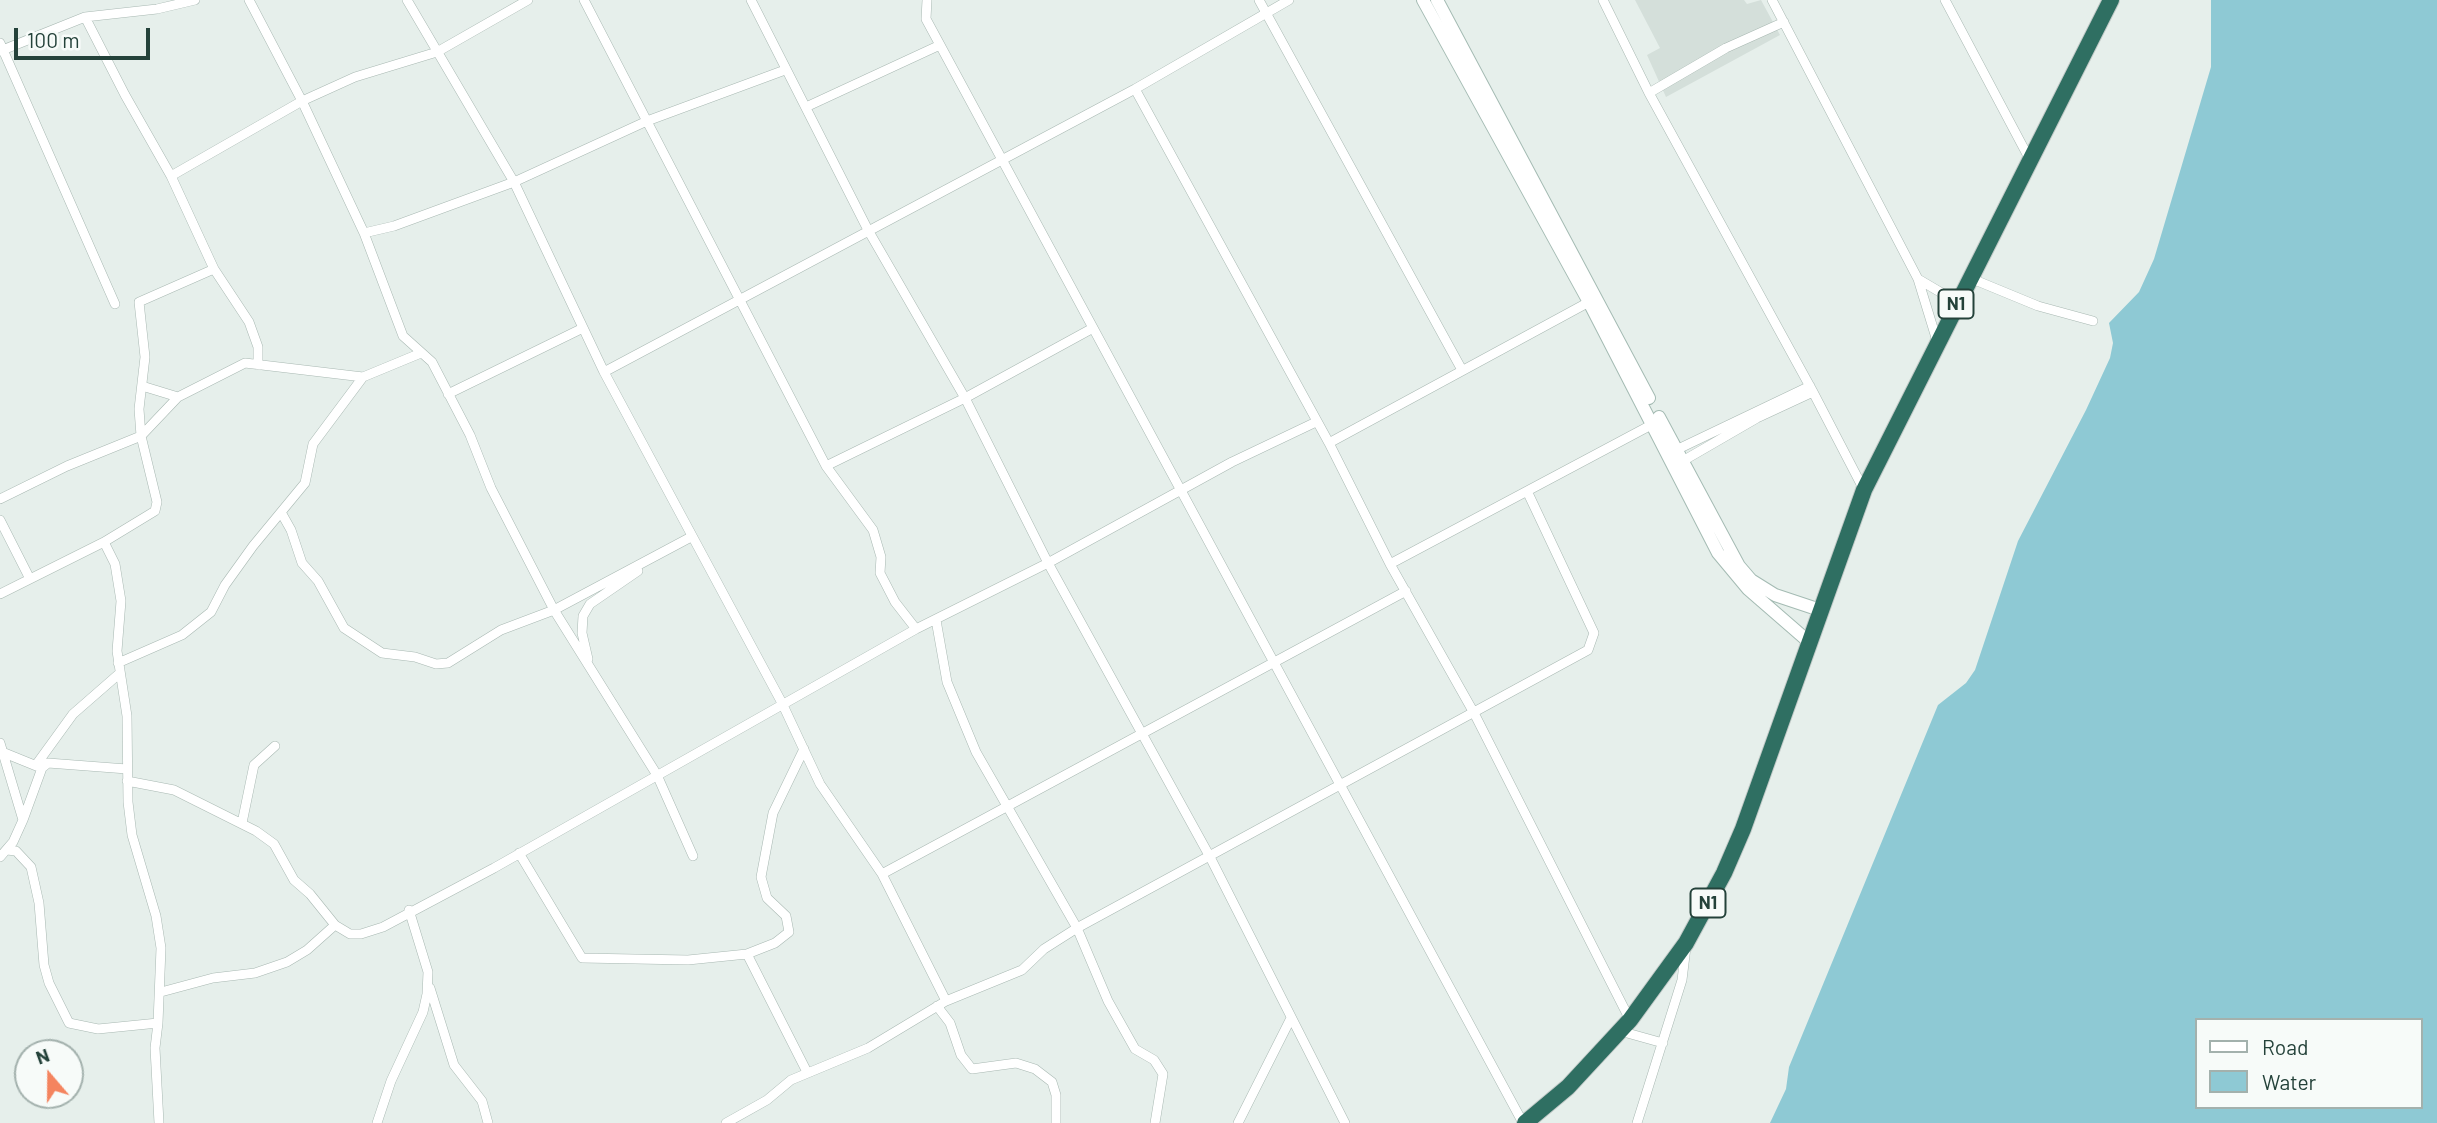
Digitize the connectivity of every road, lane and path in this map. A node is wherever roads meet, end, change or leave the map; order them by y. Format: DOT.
graph roads {
  1 [pos="195,0"];
  2 [pos="249,0"];
  3 [pos="407,0"];
  4 [pos="528,0"];
  5 [pos="584,0"];
  6 [pos="751,0"];
  7 [pos="928,0"];
  8 [pos="1259,0"];
  9 [pos="1289,0"];
  10 [pos="1423,0"];
  11 [pos="1437,0"];
  12 [pos="1603,0"];
  13 [pos="1772,0"];
  14 [pos="1945,0"];
  15 [pos="2111,0"];
  16 [pos="1266,13"];
  17 [pos="85,17"];
  18 [pos="1784,22"];
  19 [pos="940,45"];
  20 [pos="1,48"];
  21 [pos="437,52"];
  22 [pos="785,70"];
  23 [pos="1135,89"];
  24 [pos="1649,93"];
  25 [pos="302,101"];
  26 [pos="806,107"];
  27 [pos="647,121"];
  28 [pos="1002,159"];
  29 [pos="2030,160"];
  30 [pos="171,176"];
  31 [pos="514,182"];
  32 [pos="868,230"];
  33 [pos="364,233"];
  34 [pos="214,270"];
  35 [pos="1970,278"];
  36 [pos="1918,279"];
  37 [pos="738,300"];
  38 [pos="1590,302"];
  39 [pos="1957,302"];
  40 [pos="115,304"];
  41 [pos="2093,321"];
  42 [pos="583,328"];
  43 [pos="1093,328"];
  44 [pos="1937,341"];
  45 [pos="421,353"];
  46 [pos="258,365"];
  47 [pos="1462,370"];
  48 [pos="604,372"];
  49 [pos="363,377"];
  50 [pos="142,386"];
  51 [pos="1812,389"];
  52 [pos="448,394"];
  53 [pos="178,397"];
  54 [pos="965,398"];
  55 [pos="1316,422"];
  56 [pos="1653,424"];
  57 [pos="141,436"];
  58 [pos="1329,443"];
  59 [pos="1679,456"];
  60 [pos="826,466"];
  61 [pos="1179,490"];
  62 [pos="1864,490"];
  63 [pos="1527,491"];
  64 [pos="0,499"];
  65 [pos="282,514"];
  66 [pos="0,520"];
  67 [pos="691,537"];
  68 [pos="104,542"];
  69 [pos="652,557"];
  70 [pos="1048,563"];
  71 [pos="1390,564"];
  72 [pos="30,579"];
  73 [pos="1406,591"];
  74 [pos="0,594"];
  75 [pos="554,610"];
  76 [pos="1819,613"];
  77 [pos="936,620"];
  78 [pos="916,629"];
  79 [pos="1811,638"];
  80 [pos="1274,664"];
  81 [pos="119,668"];
  82 [pos="595,677"];
  83 [pos="782,703"];
  84 [pos="1474,713"];
  85 [pos="1139,733"];
  86 [pos="275,746"];
  87 [pos="1,748"];
  88 [pos="804,748"];
  89 [pos="39,767"];
  90 [pos="127,769"];
  91 [pos="657,775"];
  92 [pos="127,781"];
  93 [pos="1342,786"];
  94 [pos="1007,804"];
  95 [pos="23,820"];
  96 [pos="242,822"];
  97 [pos="3,853"];
  98 [pos="519,853"];
  99 [pos="693,856"];
  100 [pos="1210,857"];
  101 [pos="882,874"];
  102 [pos="409,911"];
  103 [pos="335,925"];
  104 [pos="1077,928"];
  105 [pos="1686,943"];
  106 [pos="747,954"];
  107 [pos="428,980"];
  108 [pos="161,992"];
  109 [pos="941,1004"];
  110 [pos="1291,1018"];
  111 [pos="158,1023"];
  112 [pos="1625,1026"];
  113 [pos="1663,1043"];
  114 [pos="807,1072"];
  115 [pos="159,1123"];
  116 [pos="377,1123"];
  117 [pos="488,1123"];
  118 [pos="726,1123"];
  119 [pos="1056,1123"];
  120 [pos="1154,1123"];
  121 [pos="1238,1123"];
  122 [pos="1345,1123"];
  123 [pos="1524,1123"];
  124 [pos="1637,1123"];
  1 -- 17 [label="street"];
  2 -- 25 [label="street"];
  3 -- 21 [label="street"];
  4 -- 21 [label="street"];
  5 -- 27 [label="street"];
  6 -- 22 [label="street"];
  7 -- 19 [label="street"];
  8 -- 16 [label="street"];
  9 -- 16 [label="street"];
  10 -- 38 [label="street"];
  11 -- 59 [label="street"];
  12 -- 24 [label="street"];
  13 -- 18 [label="street"];
  14 -- 29 [label="street"];
  15 -- 29 [label="highway, N1"];
  16 -- 23 [label="street"];
  16 -- 47 [label="street"];
  17 -- 20 [label="street"];
  17 -- 30 [label="street"];
  18 -- 24 [label="street"];
  18 -- 36 [label="street"];
  19 -- 26 [label="street"];
  19 -- 28 [label="street"];
  20 -- 40 [label="street"];
  21 -- 25 [label="street"];
  21 -- 31 [label="street"];
  22 -- 26 [label="street"];
  22 -- 27 [label="street"];
  23 -- 28 [label="street"];
  23 -- 55 [label="street"];
  24 -- 51 [label="street"];
  25 -- 30 [label="street"];
  25 -- 33 [label="street"];
  26 -- 32 [label="street"];
  27 -- 31 [label="street"];
  27 -- 37 [label="street"];
  28 -- 32 [label="street"];
  28 -- 43 [label="street"];
  29 -- 35 [label="highway, N1"];
  30 -- 34 [label="street"];
  31 -- 33 [label="street"];
  31 -- 42 [label="street"];
  32 -- 37 [label="street"];
  32 -- 54 [label="street"];
  33 -- 45 [label="street"];
  34 -- 46 [label="street"];
  34 -- 50 [label="street"];
  35 -- 39 [label="highway, N1"];
  35 -- 41 [label="street"];
  36 -- 39 [label="street"];
  36 -- 44 [label="street"];
  37 -- 48 [label="street"];
  37 -- 60 [label="street"];
  38 -- 47 [label="street"];
  38 -- 56 [label="street"];
  39 -- 44 [label="highway, N1"];
  42 -- 48 [label="street"];
  42 -- 52 [label="street"];
  43 -- 54 [label="street"];
  43 -- 61 [label="street"];
  44 -- 62 [label="highway, N1"];
  45 -- 49 [label="street"];
  45 -- 52 [label="street"];
  46 -- 49 [label="street"];
  46 -- 53 [label="street"];
  47 -- 58 [label="street"];
  48 -- 67 [label="street"];
  49 -- 65 [label="street"];
  50 -- 53 [label="street"];
  50 -- 57 [label="street"];
  51 -- 59 [label="street"];
  51 -- 62 [label="street"];
  52 -- 75 [label="street"];
  53 -- 57 [label="street"];
  54 -- 60 [label="street"];
  54 -- 70 [label="street"];
  55 -- 58 [label="street"];
  55 -- 61 [label="street"];
  56 -- 63 [label="street"];
  56 -- 79 [label="street"];
  57 -- 64 [label="street"];
  57 -- 68 [label="street"];
  58 -- 71 [label="street"];
  59 -- 76 [label="street"];
  60 -- 78 [label="street"];
  61 -- 70 [label="street"];
  61 -- 80 [label="street"];
  62 -- 76 [label="highway, N1"];
  63 -- 71 [label="street"];
  63 -- 84 [label="street"];
  65 -- 75 [label="street"];
  65 -- 81 [label="street"];
  66 -- 72 [label="street"];
  67 -- 69 [label="street"];
  67 -- 83 [label="street"];
  68 -- 72 [label="street"];
  68 -- 81 [label="street"];
  69 -- 75 [label="street"];
  69 -- 82 [label="street"];
  70 -- 77 [label="street"];
  70 -- 85 [label="street"];
  71 -- 73 [label="street"];
  72 -- 74 [label="street"];
  73 -- 80 [label="street"];
  73 -- 84 [label="street"];
  75 -- 82 [label="street"];
  76 -- 79 [label="highway, N1"];
  77 -- 78 [label="street"];
  77 -- 94 [label="street"];
  78 -- 83 [label="street"];
  79 -- 105 [label="highway, N1"];
  80 -- 85 [label="street"];
  80 -- 93 [label="street"];
  81 -- 89 [label="street"];
  81 -- 90 [label="street"];
  82 -- 91 [label="street"];
  83 -- 88 [label="street"];
  83 -- 91 [label="street"];
  84 -- 93 [label="street"];
  84 -- 112 [label="street"];
  85 -- 94 [label="street"];
  85 -- 100 [label="street"];
  86 -- 96 [label="street"];
  87 -- 89 [label="street"];
  87 -- 95 [label="street"];
  88 -- 101 [label="street"];
  88 -- 106 [label="street"];
  89 -- 90 [label="street"];
  89 -- 95 [label="street"];
  90 -- 92 [label="street"];
  91 -- 98 [label="street"];
  91 -- 99 [label="street"];
  92 -- 96 [label="street"];
  92 -- 108 [label="street"];
  93 -- 100 [label="street"];
  93 -- 123 [label="street"];
  94 -- 101 [label="street"];
  94 -- 104 [label="street"];
  95 -- 97 [label="street"];
  96 -- 103 [label="street"];
  97 -- 111 [label="street"];
  98 -- 102 [label="street"];
  98 -- 106 [label="street"];
  100 -- 104 [label="street"];
  100 -- 110 [label="street"];
  101 -- 109 [label="street"];
  102 -- 103 [label="street"];
  102 -- 107 [label="street"];
  103 -- 108 [label="street"];
  104 -- 109 [label="street"];
  104 -- 120 [label="street"];
  105 -- 112 [label="highway, N1"];
  105 -- 113 [label="street"];
  106 -- 114 [label="street"];
  107 -- 116 [label="street"];
  107 -- 117 [label="street"];
  108 -- 111 [label="street"];
  109 -- 114 [label="street"];
  109 -- 119 [label="street"];
  110 -- 121 [label="street"];
  110 -- 122 [label="street"];
  111 -- 115 [label="street"];
  112 -- 113 [label="street"];
  112 -- 123 [label="highway, N1"];
  113 -- 124 [label="street"];
  114 -- 118 [label="street"];
}
